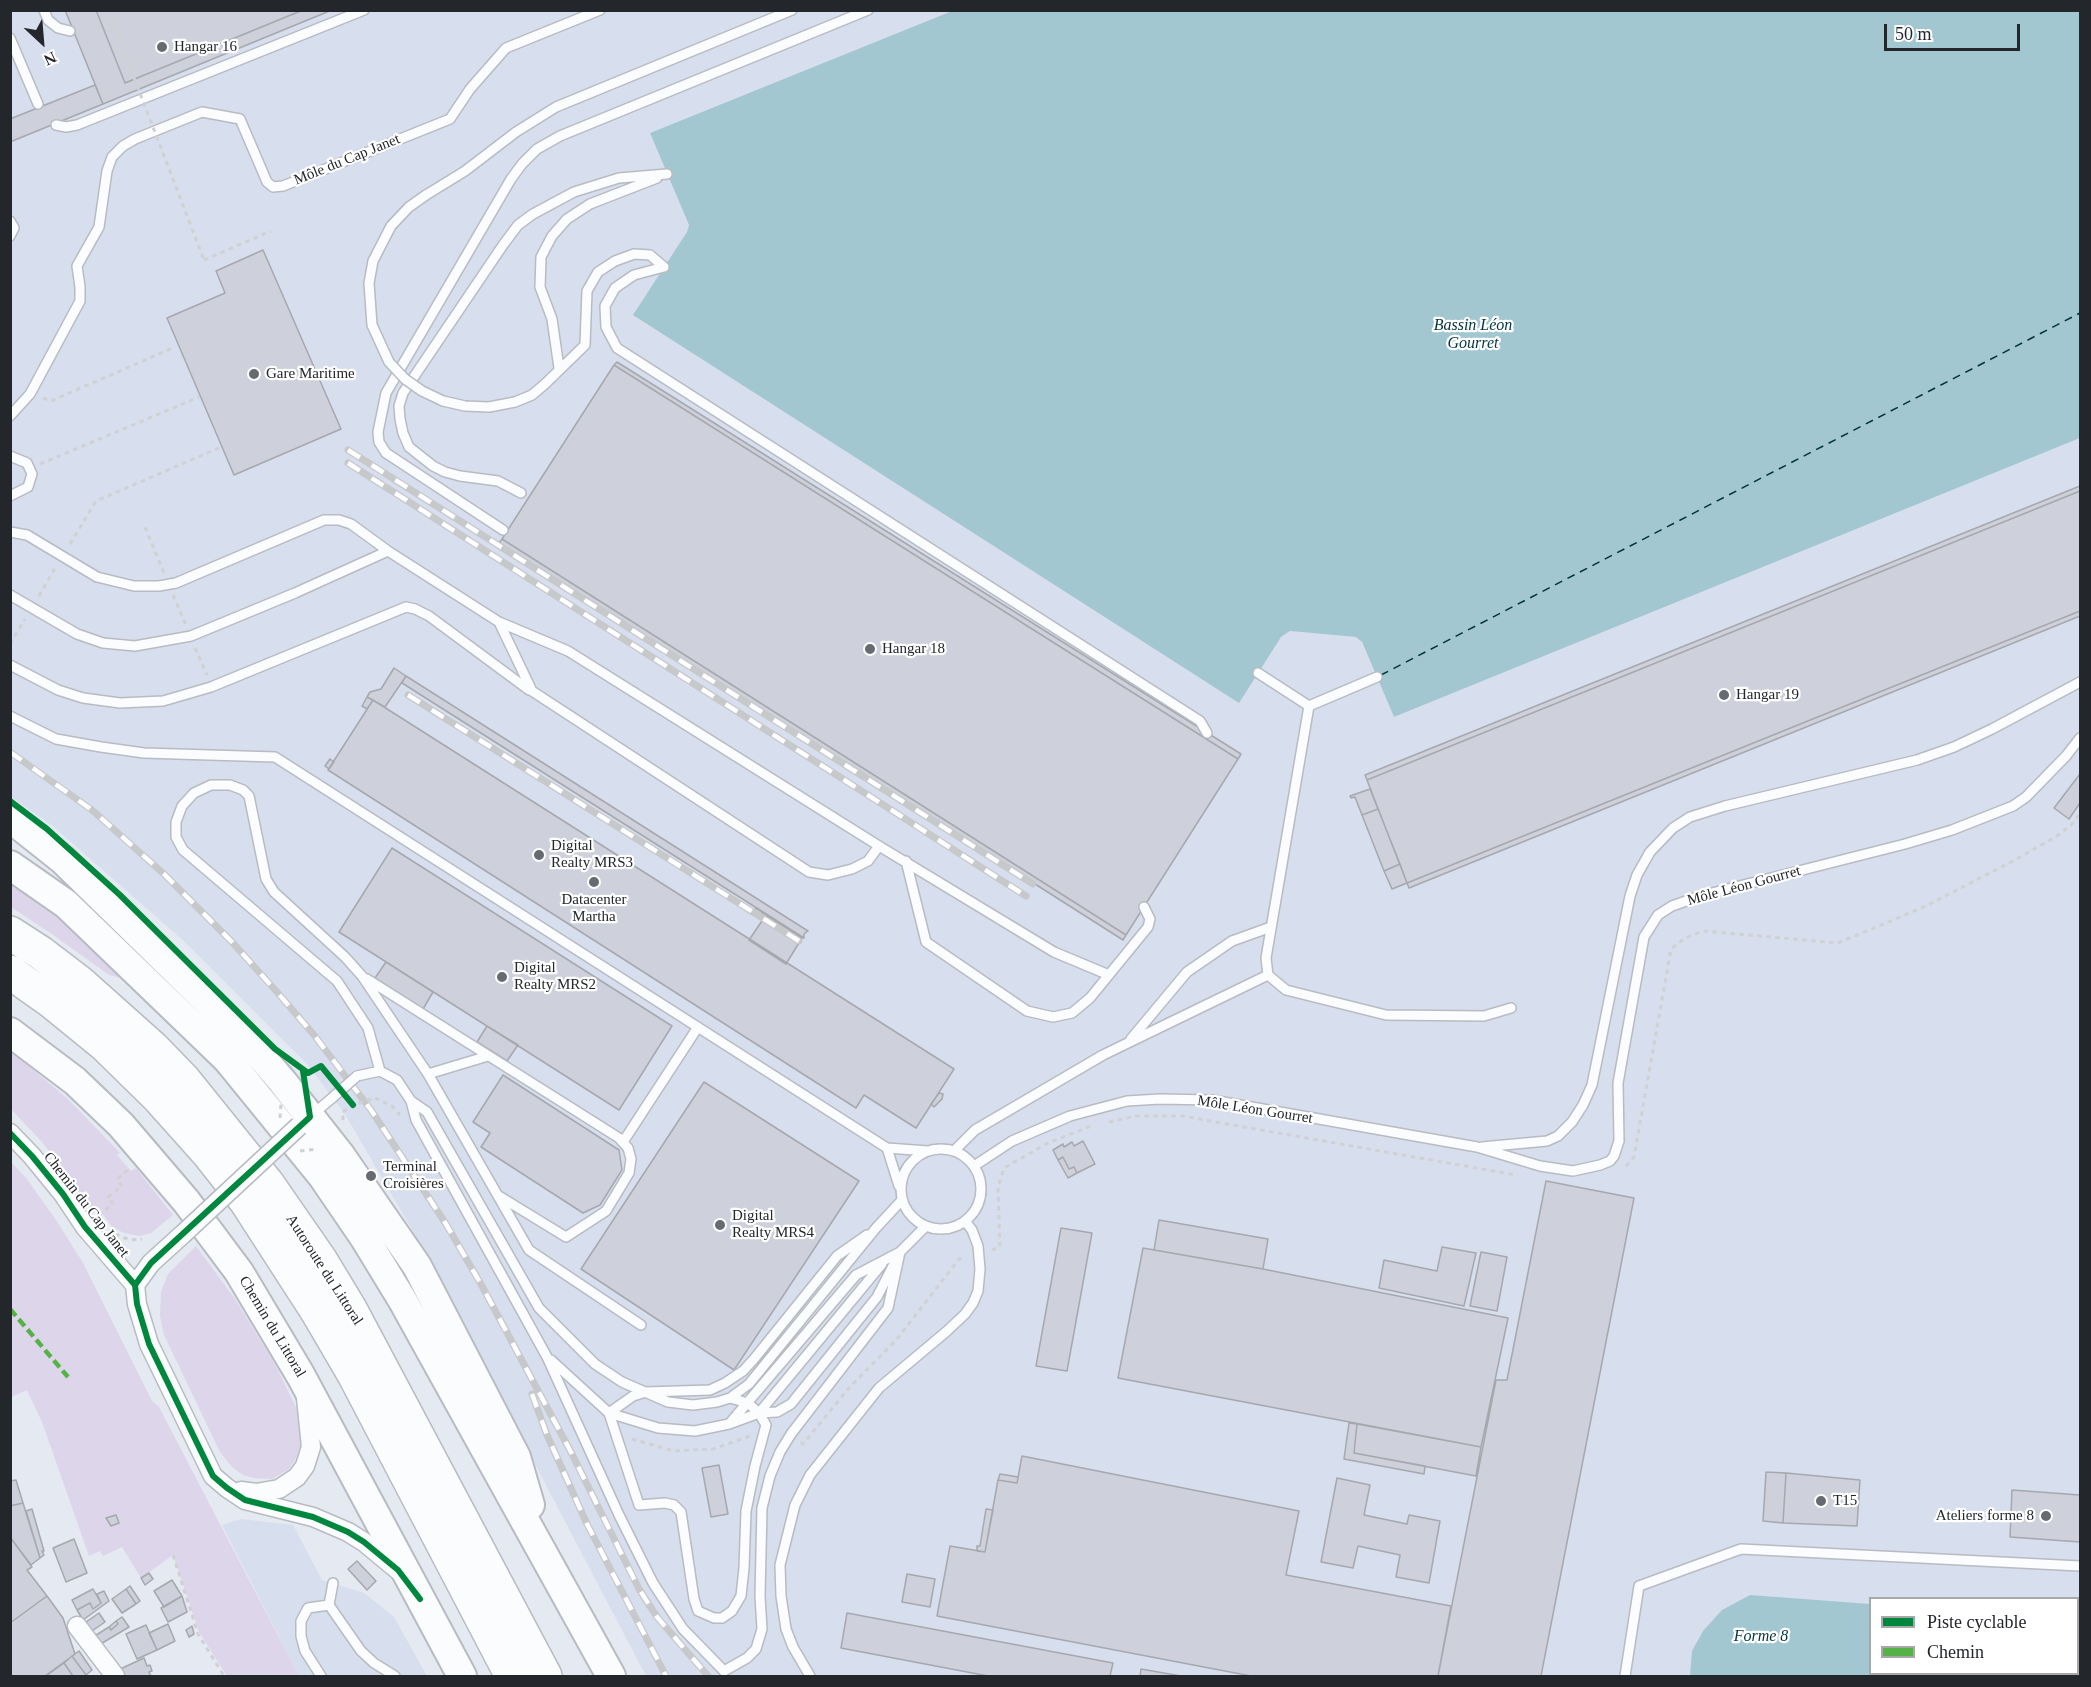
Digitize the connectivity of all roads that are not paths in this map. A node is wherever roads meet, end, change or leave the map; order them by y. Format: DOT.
graph roads {
  1 [pos="44,10"];
  2 [pos="364,10"];
  3 [pos="600,10"];
  4 [pos="792,10"];
  5 [pos="868,10"];
  6 [pos="70,31"];
  7 [pos="10,38"];
  8 [pos="38,104"];
  9 [pos="56,125"];
  10 [pos="10,220"];
  11 [pos="10,236"];
  12 [pos="559,368"];
  13 [pos="10,416"];
  14 [pos="10,456"];
  15 [pos="521,493"];
  16 [pos="10,496"];
  17 [pos="503,530"];
  18 [pos="10,532"];
  19 [pos="388,550"];
  20 [pos="10,595"];
  21 [pos="499,622"];
  22 [pos="10,665"];
  23 [pos="1258,673"];
  24 [pos="1377,677"];
  25 [pos="2080,682"];
  26 [pos="531,691"];
  27 [pos="1309,706"];
  28 [pos="10,716"];
  29 [pos="1208,733"];
  30 [pos="2080,738"];
  31 [pos="10,818"];
  32 [pos="10,833"];
  33 [pos="879,846"];
  34 [pos="63,860"];
  35 [pos="906,861"];
  36 [pos="10,865"];
  37 [pos="1144,907"];
  38 [pos="1271,927"];
  39 [pos="10,933"];
  40 [pos="10,972"];
  41 [pos="1109,975"];
  42 [pos="1269,975"];
  43 [pos="362,976"];
  44 [pos="1511,1008"];
  45 [pos="698,1027"];
  46 [pos="10,1032"];
  47 [pos="1127,1044"];
  48 [pos="488,1056"];
  49 [pos="380,1071"];
  50 [pos="428,1074"];
  51 [pos="411,1101"];
  52 [pos="305,1121"];
  53 [pos="10,1133"];
  54 [pos="623,1142"];
  55 [pos="1477,1147"];
  56 [pos="887,1148"];
  57 [pos="928,1151"];
  58 [pos="954,1151"];
  59 [pos="974,1166"];
  60 [pos="498,1195"];
  61 [pos="901,1196"];
  62 [pos="965,1221"];
  63 [pos="925,1227"];
  64 [pos="876,1228"];
  65 [pos="900,1252"];
  66 [pos="884,1262"];
  67 [pos="135,1285"];
  68 [pos="641,1325"];
  69 [pos="547,1357"];
  70 [pos="302,1376"];
  71 [pos="646,1392"];
  72 [pos="730,1398"];
  73 [pos="748,1403"];
  74 [pos="609,1413"];
  75 [pos="759,1413"];
  76 [pos="729,1424"];
  77 [pos="227,1488"];
  78 [pos="544,1553"];
  79 [pos="2080,1566"];
  80 [pos="333,1583"];
  81 [pos="420,1599"];
  82 [pos="329,1605"];
  83 [pos="77,1626"];
  84 [pos="728,1674"];
  85 [pos="115,1677"];
  86 [pos="321,1677"];
  87 [pos="395,1677"];
  88 [pos="462,1677"];
  89 [pos="512,1677"];
  90 [pos="545,1677"];
  91 [pos="610,1677"];
  92 [pos="810,1677"];
  93 [pos="1625,1677"];
  1 -- 6 [label="lane"];
  2 -- 9 [label="lane"];
  3 -- 13 [label="lane, Môle du Cap Janet"];
  4 -- 12 [label="lane, bridge"];
  5 -- 17 [label="lane"];
  7 -- 8 [label="lane"];
  10 -- 11 [label="lane"];
  12 -- 15 [label="lane"];
  12 -- 29 [label="lane"];
  14 -- 16 [label="lane"];
  18 -- 19 [label="lane"];
  19 -- 20 [label="lane"];
  19 -- 21 [label="lane"];
  21 -- 26 [label="lane"];
  21 -- 33 [label="lane"];
  22 -- 26 [label="lane"];
  23 -- 27 [label="lane"];
  24 -- 27 [label="lane"];
  25 -- 55 [label="lane, Môle Léon Gourret"];
  26 -- 33 [label="lane"];
  27 -- 38 [label="lane"];
  28 -- 45 [label="lane"];
  30 -- 55 [label="lane, Môle Léon Gourret"];
  31 -- 34 [label="main road"];
  32 -- 34 [label="street"];
  33 -- 35 [label="lane"];
  34 -- 52 [label="main road"];
  35 -- 41 [label="lane"];
  35 -- 41 [label="lane"];
  36 -- 78 [label="main road"];
  37 -- 41 [label="lane"];
  38 -- 42 [label="lane"];
  38 -- 47 [label="lane"];
  39 -- 90 [label="highway, Autoroute du Littoral"];
  40 -- 89 [label="highway, Autoroute du Littoral"];
  42 -- 44 [label="lane"];
  42 -- 47 [label="lane"];
  43 -- 48 [label="lane"];
  43 -- 49 [label="lane"];
  43 -- 50 [label="lane"];
  45 -- 54 [label="lane"];
  45 -- 56 [label="lane"];
  46 -- 70 [label="main road, Chemin du Littoral"];
  47 -- 58 [label="lane"];
  48 -- 50 [label="lane"];
  48 -- 54 [label="lane"];
  49 -- 51 [label="lane"];
  49 -- 52 [label="lane, bridge"];
  50 -- 60 [label="lane"];
  51 -- 69 [label="lane"];
  51 -- 71 [label="lane"];
  52 -- 67 [label="street, bridge"];
  52 -- 78 [label="main road"];
  53 -- 67 [label="street, Chemin du Cap Janet"];
  54 -- 60 [label="lane"];
  55 -- 59 [label="lane, Môle Léon Gourret"];
  56 -- 57 [label="lane"];
  56 -- 61 [label="lane"];
  57 -- 58 [label="lane"];
  57 -- 61 [label="lane"];
  58 -- 59 [label="lane"];
  59 -- 62 [label="lane"];
  60 -- 68 [label="lane"];
  61 -- 63 [label="lane"];
  61 -- 64 [label="lane"];
  62 -- 63 [label="lane"];
  62 -- 92 [label="lane"];
  63 -- 65 [label="lane"];
  64 -- 71 [label="lane"];
  64 -- 72 [label="lane"];
  65 -- 66 [label="lane"];
  65 -- 75 [label="lane"];
  65 -- 84 [label="lane"];
  66 -- 73 [label="lane"];
  66 -- 75 [label="lane"];
  67 -- 77 [label="street"];
  69 -- 74 [label="lane"];
  69 -- 84 [label="lane"];
  70 -- 77 [label="street"];
  70 -- 81 [label="main road, Chemin du Littoral"];
  71 -- 72 [label="lane"];
  71 -- 74 [label="lane"];
  72 -- 73 [label="lane"];
  73 -- 75 [label="lane"];
  73 -- 76 [label="lane"];
  74 -- 75 [label="lane"];
  74 -- 76 [label="lane"];
  75 -- 76 [label="lane"];
  77 -- 81 [label="street"];
  78 -- 91 [label="main road"];
  79 -- 93 [label="lane"];
  80 -- 82 [label="lane"];
  81 -- 88 [label="main road, Chemin du Littoral"];
  82 -- 86 [label="lane"];
  82 -- 87 [label="lane"];
  83 -- 85 [label="street"];
}
